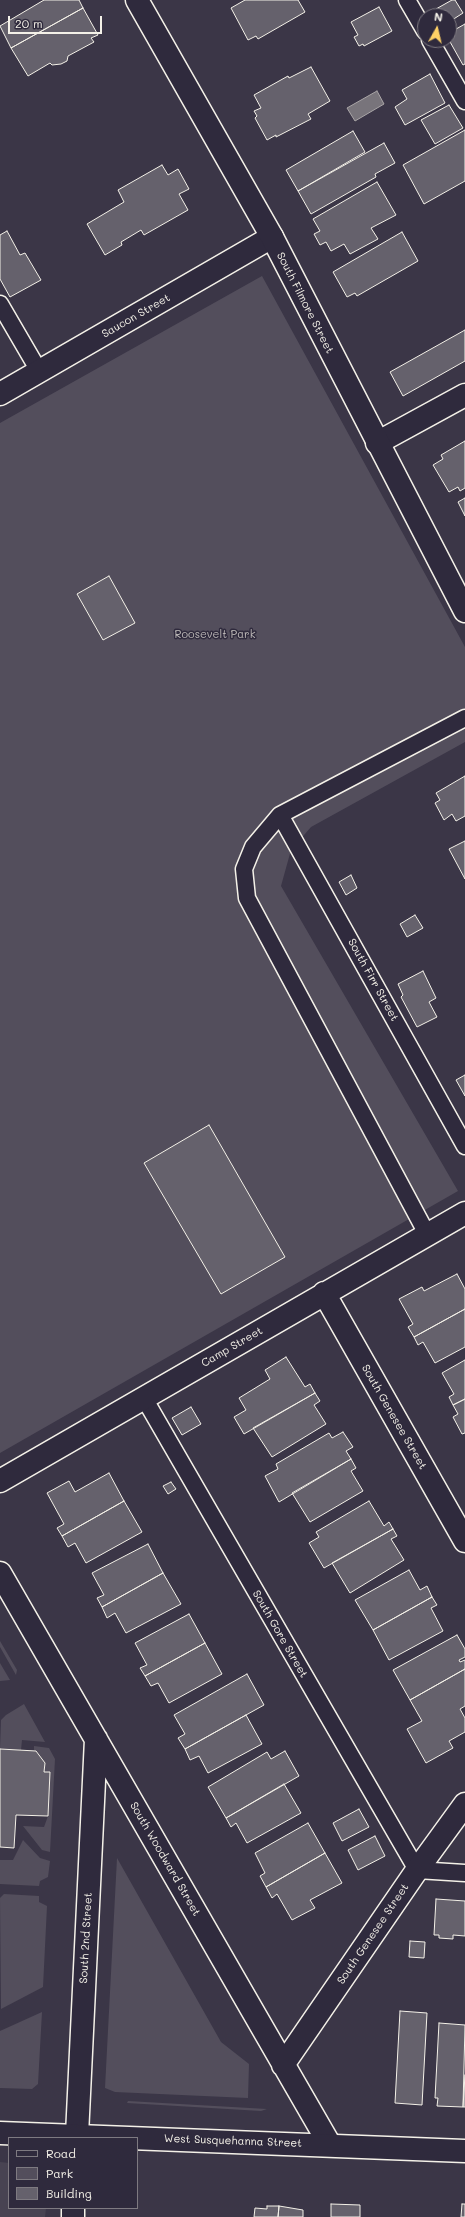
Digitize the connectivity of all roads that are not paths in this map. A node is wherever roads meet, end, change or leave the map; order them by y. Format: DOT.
graph roads {
  1 [pos="137,0"];
  2 [pos="407,0"];
  3 [pos="417,17"];
  4 [pos="435,48"];
  5 [pos="465,101"];
  6 [pos="272,238"];
  7 [pos="0,304"];
  8 [pos="38,372"];
  9 [pos="0,394"];
  10 [pos="465,395"];
  11 [pos="377,443"];
  12 [pos="465,611"];
  13 [pos="465,718"];
  14 [pos="280,815"];
  15 [pos="465,1146"];
  16 [pos="465,1213"];
  17 [pos="427,1234"];
  18 [pos="324,1294"];
  19 [pos="144,1398"];
  20 [pos="0,1481"];
  21 [pos="465,1541"];
  22 [pos="0,1573"];
  23 [pos="96,1739"];
  24 [pos="465,1804"];
  25 [pos="417,1870"];
  26 [pos="465,1873"];
  27 [pos="284,2066"];
  28 [pos="0,2133"];
  29 [pos="77,2137"];
  30 [pos="138,2139"];
  31 [pos="330,2145"];
  32 [pos="465,2151"];
  1 -- 6 [label="street, South Filmore Street"];
  2 -- 3 [label="lane"];
  4 -- 5 [label="lane"];
  6 -- 8 [label="street, Saucon Street"];
  6 -- 11 [label="street, South Filmore Street"];
  7 -- 8 [label="lane"];
  8 -- 9 [label="street, Saucon Street"];
  10 -- 11 [label="street"];
  11 -- 12 [label="street, South Filmore Street"];
  13 -- 14 [label="lane"];
  14 -- 15 [label="lane, South Firr Street"];
  14 -- 17 [label="lane"];
  16 -- 17 [label="street, Camp Street"];
  17 -- 18 [label="street, Camp Street"];
  18 -- 19 [label="street, Camp Street"];
  18 -- 21 [label="street, South Genesee Street"];
  19 -- 20 [label="street, Camp Street"];
  19 -- 25 [label="lane, South Gore Street"];
  22 -- 23 [label="street, South Woodward Street"];
  23 -- 27 [label="street, South Woodward Street"];
  23 -- 29 [label="street, South 2nd Street"];
  24 -- 25 [label="street, South Genesee Street"];
  25 -- 26 [label="lane"];
  25 -- 27 [label="street, South Genesee Street"];
  27 -- 31 [label="street, South Woodward Street"];
  28 -- 29 [label="street, West Susquehanna Street"];
  30 -- 31 [label="street, West Susquehanna Street"];
  31 -- 32 [label="street, West Susquehanna Street"];
}
